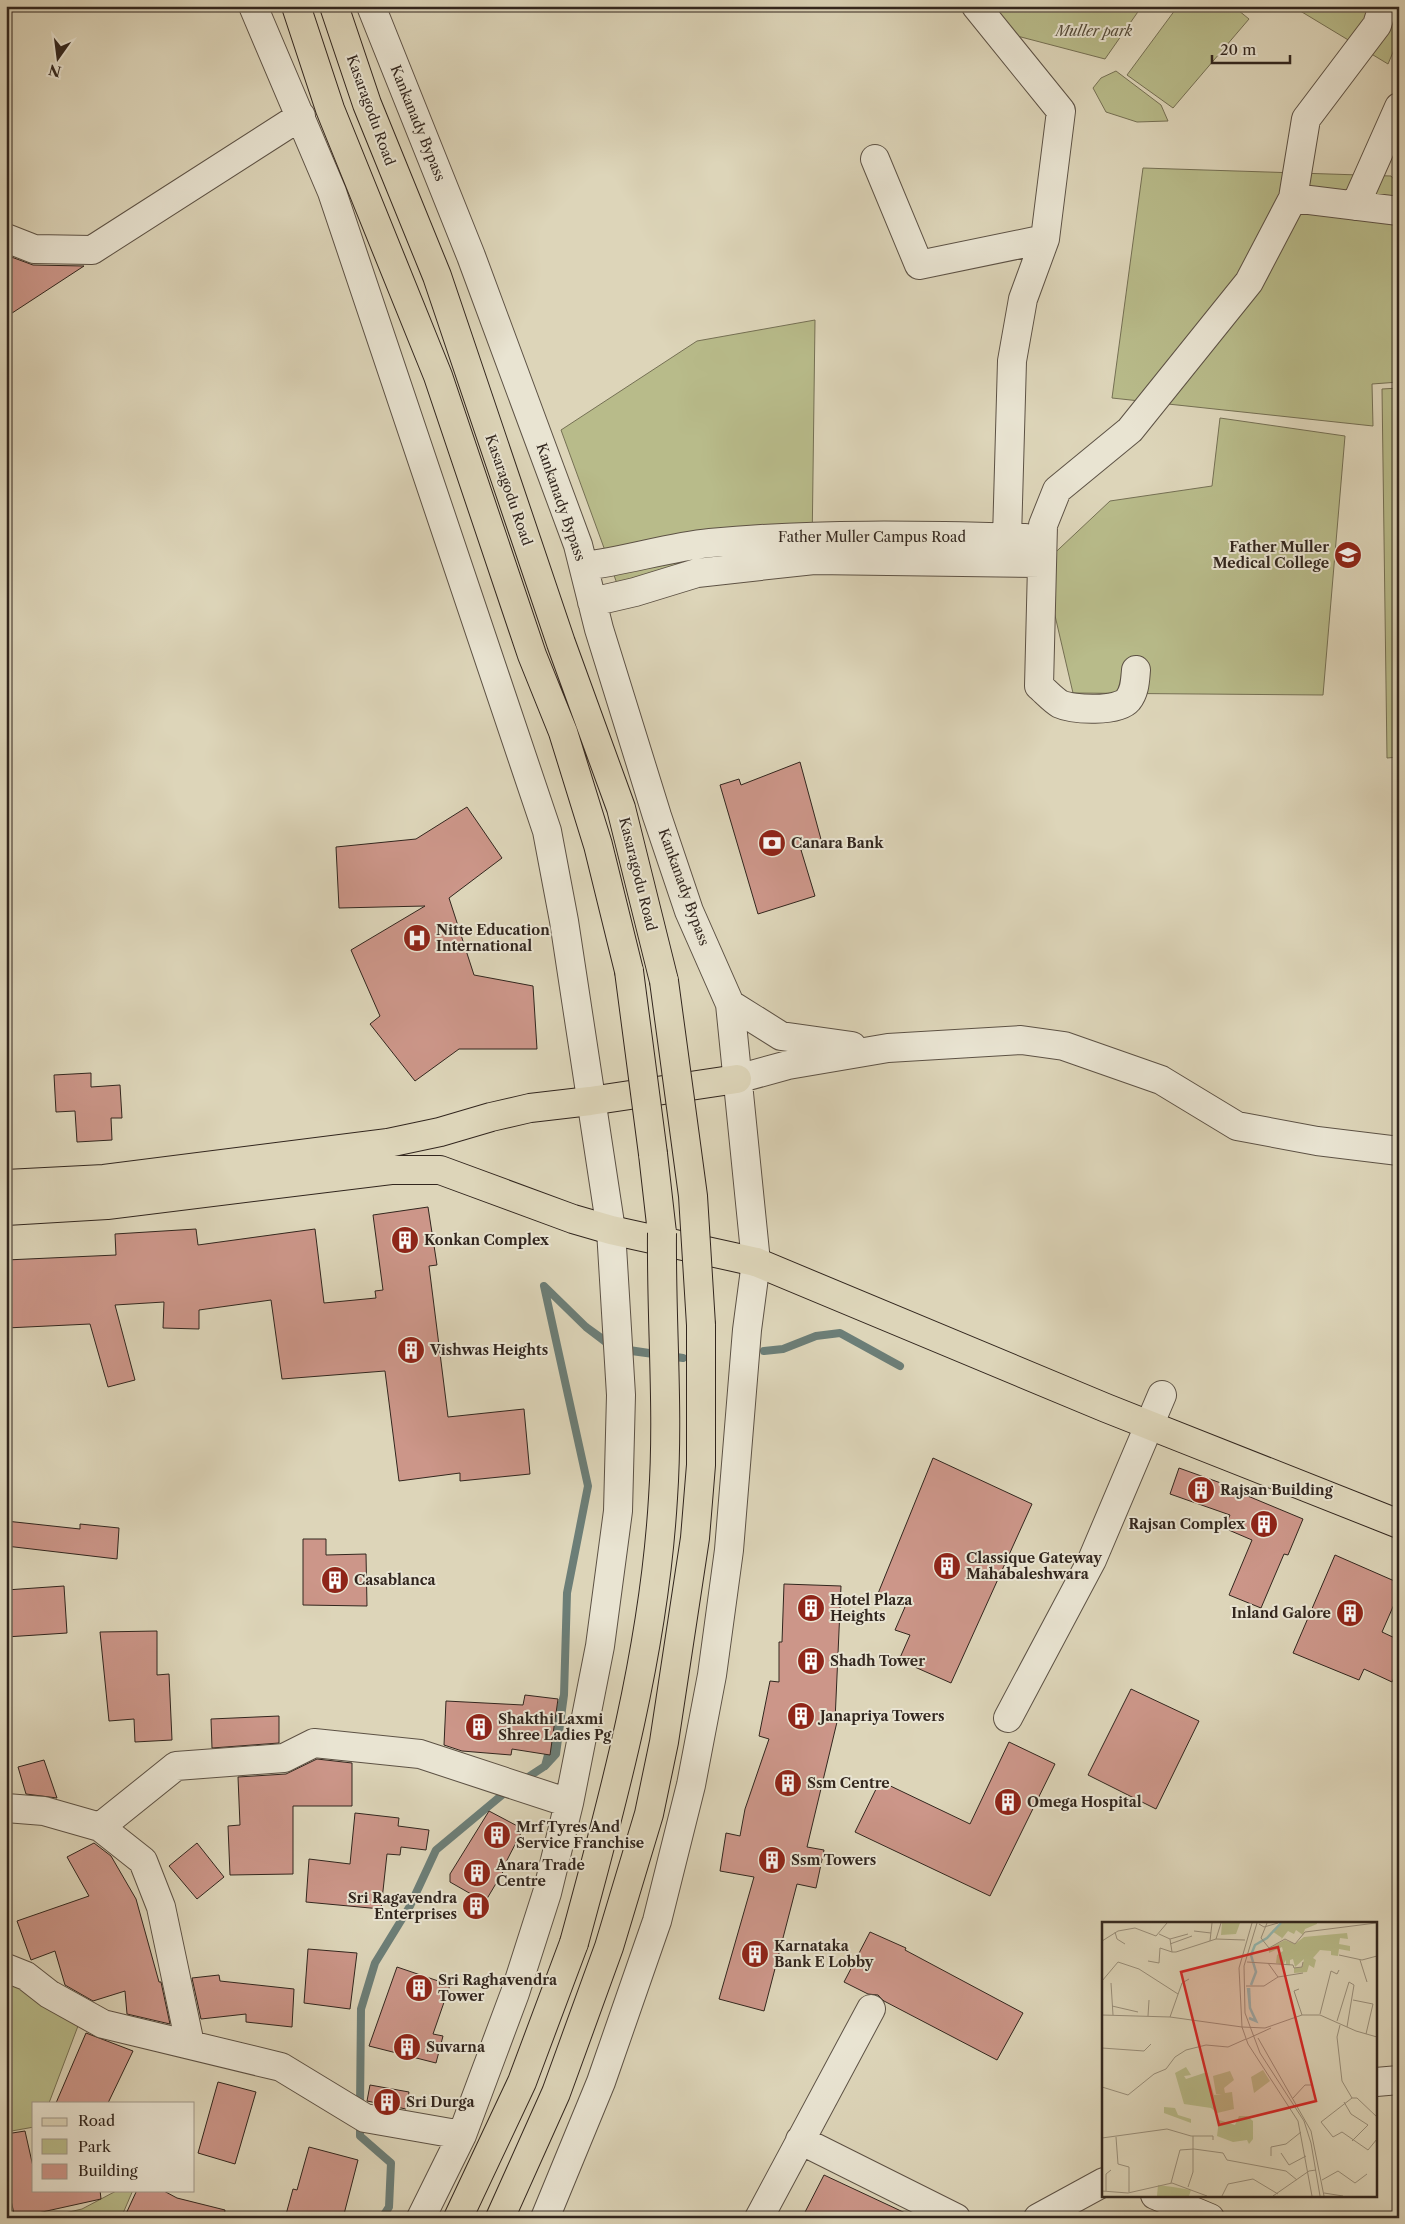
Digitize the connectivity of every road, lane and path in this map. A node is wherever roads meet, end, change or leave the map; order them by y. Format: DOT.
graph roads {
  1 [pos="253,6"];
  2 [pos="296,6"];
  3 [pos="334,6"];
  4 [pos="371,6"];
  5 [pos="976,6"];
  6 [pos="1383,6"];
  7 [pos="1399,108"];
  8 [pos="301,116"];
  9 [pos="874,159"];
  10 [pos="1293,198"];
  11 [pos="1355,206"];
  12 [pos="1399,211"];
  13 [pos="6,238"];
  14 [pos="1045,239"];
  15 [pos="1007,538"];
  16 [pos="1042,551"];
  17 [pos="584,566"];
  18 [pos="592,602"];
  19 [pos="1136,670"];
  20 [pos="730,1004"];
  21 [pos="888,1048"];
  22 [pos="736,1079"];
  23 [pos="590,1101"];
  24 [pos="1399,1151"];
  25 [pos="6,1184"];
  26 [pos="6,1211"];
  27 [pos="611,1230"];
  28 [pos="756,1262"];
  29 [pos="1162,1395"];
  30 [pos="1149,1425"];
  31 [pos="1399,1524"];
  32 [pos="1008,1718"];
  33 [pos="569,1803"];
  34 [pos="6,1808"];
  35 [pos="100,1827"];
  36 [pos="6,1968"];
  37 [pos="870,2009"];
  38 [pos="190,2044"];
  39 [pos="1399,2080"];
  40 [pos="1378,2082"];
  41 [pos="462,2135"];
  42 [pos="800,2140"];
  43 [pos="1102,2183"];
  44 [pos="1157,2196"];
  45 [pos="421,2218"];
  46 [pos="458,2218"];
  47 [pos="500,2218"];
  48 [pos="545,2218"];
  49 [pos="759,2218"];
  50 [pos="956,2218"];
  51 [pos="1038,2218"];
  52 [pos="1210,2218"];
  1 -- 8 [label="street"];
  2 -- 46 [label="main road, bridge"];
  3 -- 47 [label="main road, Kasaragodu Road, bridge"];
  4 -- 17 [label="street, Kankanady Bypass"];
  5 -- 14 [label="street"];
  6 -- 10 [label="street"];
  7 -- 11 [label="street"];
  8 -- 13 [label="street"];
  8 -- 23 [label="street"];
  9 -- 14 [label="street"];
  10 -- 11 [label="street"];
  10 -- 16 [label="street"];
  11 -- 12 [label="street"];
  14 -- 15 [label="street"];
  15 -- 16 [label="street, Father Muller Campus Road"];
  15 -- 17 [label="street, Father Muller Campus Road"];
  16 -- 18 [label="street, Father Muller Campus Road"];
  16 -- 19 [label="street"];
  17 -- 18 [label="street, Kankanady Bypass"];
  18 -- 20 [label="street, Kankanady Bypass"];
  20 -- 21 [label="street"];
  20 -- 22 [label="street, Kankanady Bypass"];
  21 -- 22 [label="street"];
  21 -- 24 [label="street"];
  22 -- 23 [label="main road"];
  22 -- 28 [label="street, Kankanady Bypass"];
  23 -- 25 [label="main road"];
  23 -- 27 [label="street"];
  26 -- 27 [label="main road"];
  27 -- 28 [label="main road"];
  27 -- 33 [label="street"];
  28 -- 30 [label="main road"];
  28 -- 48 [label="street, Kankanady Bypass"];
  29 -- 30 [label="street"];
  30 -- 31 [label="main road"];
  30 -- 32 [label="street"];
  33 -- 35 [label="street"];
  33 -- 41 [label="street"];
  34 -- 35 [label="street"];
  35 -- 38 [label="street"];
  36 -- 38 [label="street"];
  37 -- 42 [label="street"];
  38 -- 41 [label="street"];
  39 -- 40 [label="street"];
  41 -- 45 [label="street"];
  42 -- 49 [label="street"];
  42 -- 50 [label="street"];
  43 -- 51 [label="street"];
  44 -- 52 [label="street"];
}
